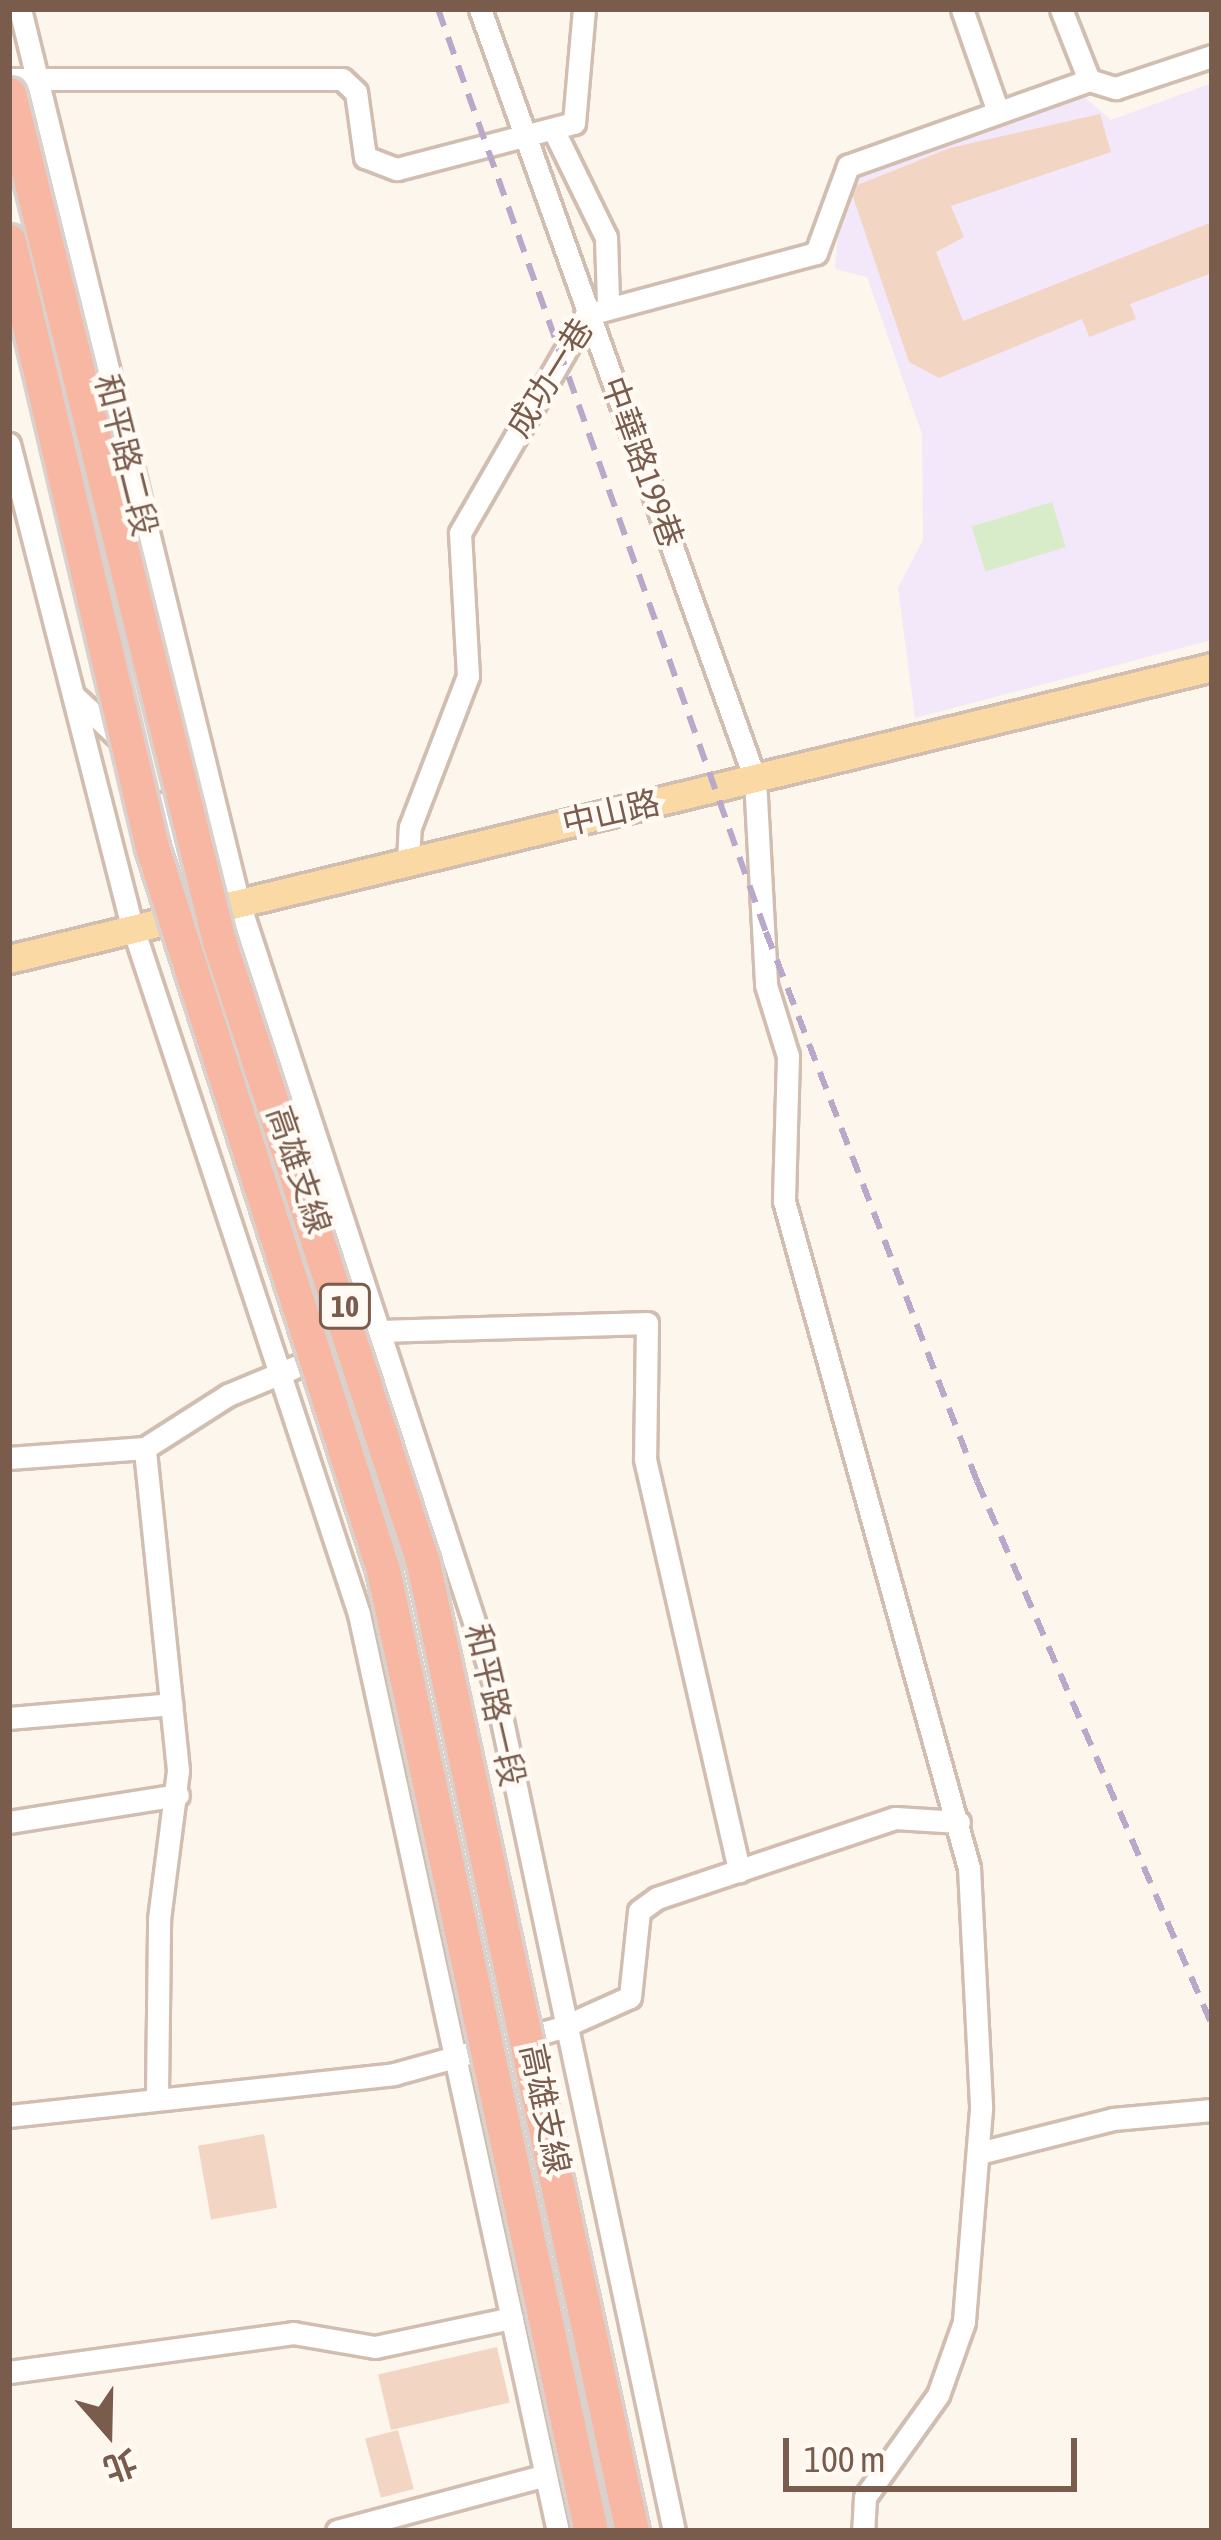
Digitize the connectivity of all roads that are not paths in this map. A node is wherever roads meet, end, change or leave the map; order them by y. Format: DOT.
graph roads {
  1 [pos="20,9"];
  2 [pos="480,9"];
  3 [pos="584,9"];
  4 [pos="962,9"];
  5 [pos="1060,9"];
  6 [pos="1212,56"];
  7 [pos="9,79"];
  8 [pos="1089,80"];
  9 [pos="23,86"];
  10 [pos="998,112"];
  11 [pos="553,129"];
  12 [pos="525,135"];
  13 [pos="9,242"];
  14 [pos="608,301"];
  15 [pos="588,314"];
  16 [pos="9,445"];
  17 [pos="12,469"];
  18 [pos="1212,667"];
  19 [pos="74,696"];
  20 [pos="755,779"];
  21 [pos="408,861"];
  22 [pos="238,900"];
  23 [pos="190,912"];
  24 [pos="132,926"];
  25 [pos="9,958"];
  26 [pos="329,1169"];
  27 [pos="382,1331"];
  28 [pos="281,1374"];
  29 [pos="146,1448"];
  30 [pos="9,1458"];
  31 [pos="171,1704"];
  32 [pos="9,1718"];
  33 [pos="178,1795"];
  34 [pos="9,1822"];
  35 [pos="959,1822"];
  36 [pos="739,1870"];
  37 [pos="563,2027"];
  38 [pos="455,2057"];
  39 [pos="157,2095"];
  40 [pos="1212,2110"];
  41 [pos="9,2116"];
  42 [pos="979,2152"];
  43 [pos="512,2318"];
  44 [pos="9,2372"];
  45 [pos="546,2475"];
  46 [pos="337,2531"];
  47 [pos="558,2531"];
  48 [pos="591,2531"];
  49 [pos="632,2531"];
  50 [pos="674,2531"];
  51 [pos="863,2531"];
  1 -- 9 [label="street, 和平路二段"];
  2 -- 12 [label="street, 中華路199巷"];
  3 -- 11 [label="street"];
  4 -- 10 [label="street"];
  5 -- 8 [label="street"];
  6 -- 8 [label="street, 成功一巷"];
  7 -- 9 [label="street"];
  8 -- 10 [label="street, 成功一巷"];
  9 -- 12 [label="street"];
  9 -- 22 [label="street, 和平路二段"];
  9 -- 49 [label="highway, 高雄支線 / 10, bridge"];
  10 -- 14 [label="street, 成功一巷"];
  11 -- 12 [label="street"];
  11 -- 14 [label="street"];
  12 -- 15 [label="street, 中華路199巷"];
  13 -- 48 [label="highway, 高雄支線 / 10, bridge"];
  14 -- 15 [label="street, 成功一巷"];
  15 -- 20 [label="street, 中華路199巷"];
  15 -- 21 [label="street, 成功一巷"];
  16 -- 17 [label="street"];
  17 -- 19 [label="street"];
  18 -- 20 [label="main road, 中山路"];
  19 -- 23 [label="street"];
  19 -- 24 [label="street"];
  20 -- 21 [label="main road, 中山路"];
  20 -- 35 [label="street, 中華路199巷"];
  21 -- 22 [label="main road, 中山路"];
  22 -- 23 [label="main road, 中山路"];
  22 -- 26 [label="street, 和平路一段"];
  23 -- 24 [label="main road, 中山路"];
  23 -- 26 [label="street"];
  24 -- 25 [label="main road, 中山路"];
  24 -- 28 [label="street"];
  26 -- 27 [label="street, 和平路一段"];
  27 -- 28 [label="street"];
  27 -- 36 [label="street"];
  27 -- 37 [label="street, 和平路一段"];
  28 -- 29 [label="street"];
  28 -- 38 [label="street"];
  29 -- 30 [label="street"];
  29 -- 31 [label="street"];
  31 -- 32 [label="street"];
  31 -- 33 [label="street"];
  33 -- 34 [label="street"];
  33 -- 39 [label="street"];
  35 -- 36 [label="street"];
  35 -- 42 [label="street, 中華路199巷"];
  36 -- 37 [label="street"];
  37 -- 38 [label="street"];
  37 -- 50 [label="street, 和平路一段"];
  38 -- 39 [label="street"];
  38 -- 43 [label="street"];
  39 -- 41 [label="street"];
  40 -- 42 [label="street"];
  42 -- 51 [label="street, 中華路199巷"];
  43 -- 44 [label="street"];
  43 -- 45 [label="street"];
  45 -- 46 [label="street"];
  45 -- 47 [label="street"];
}
